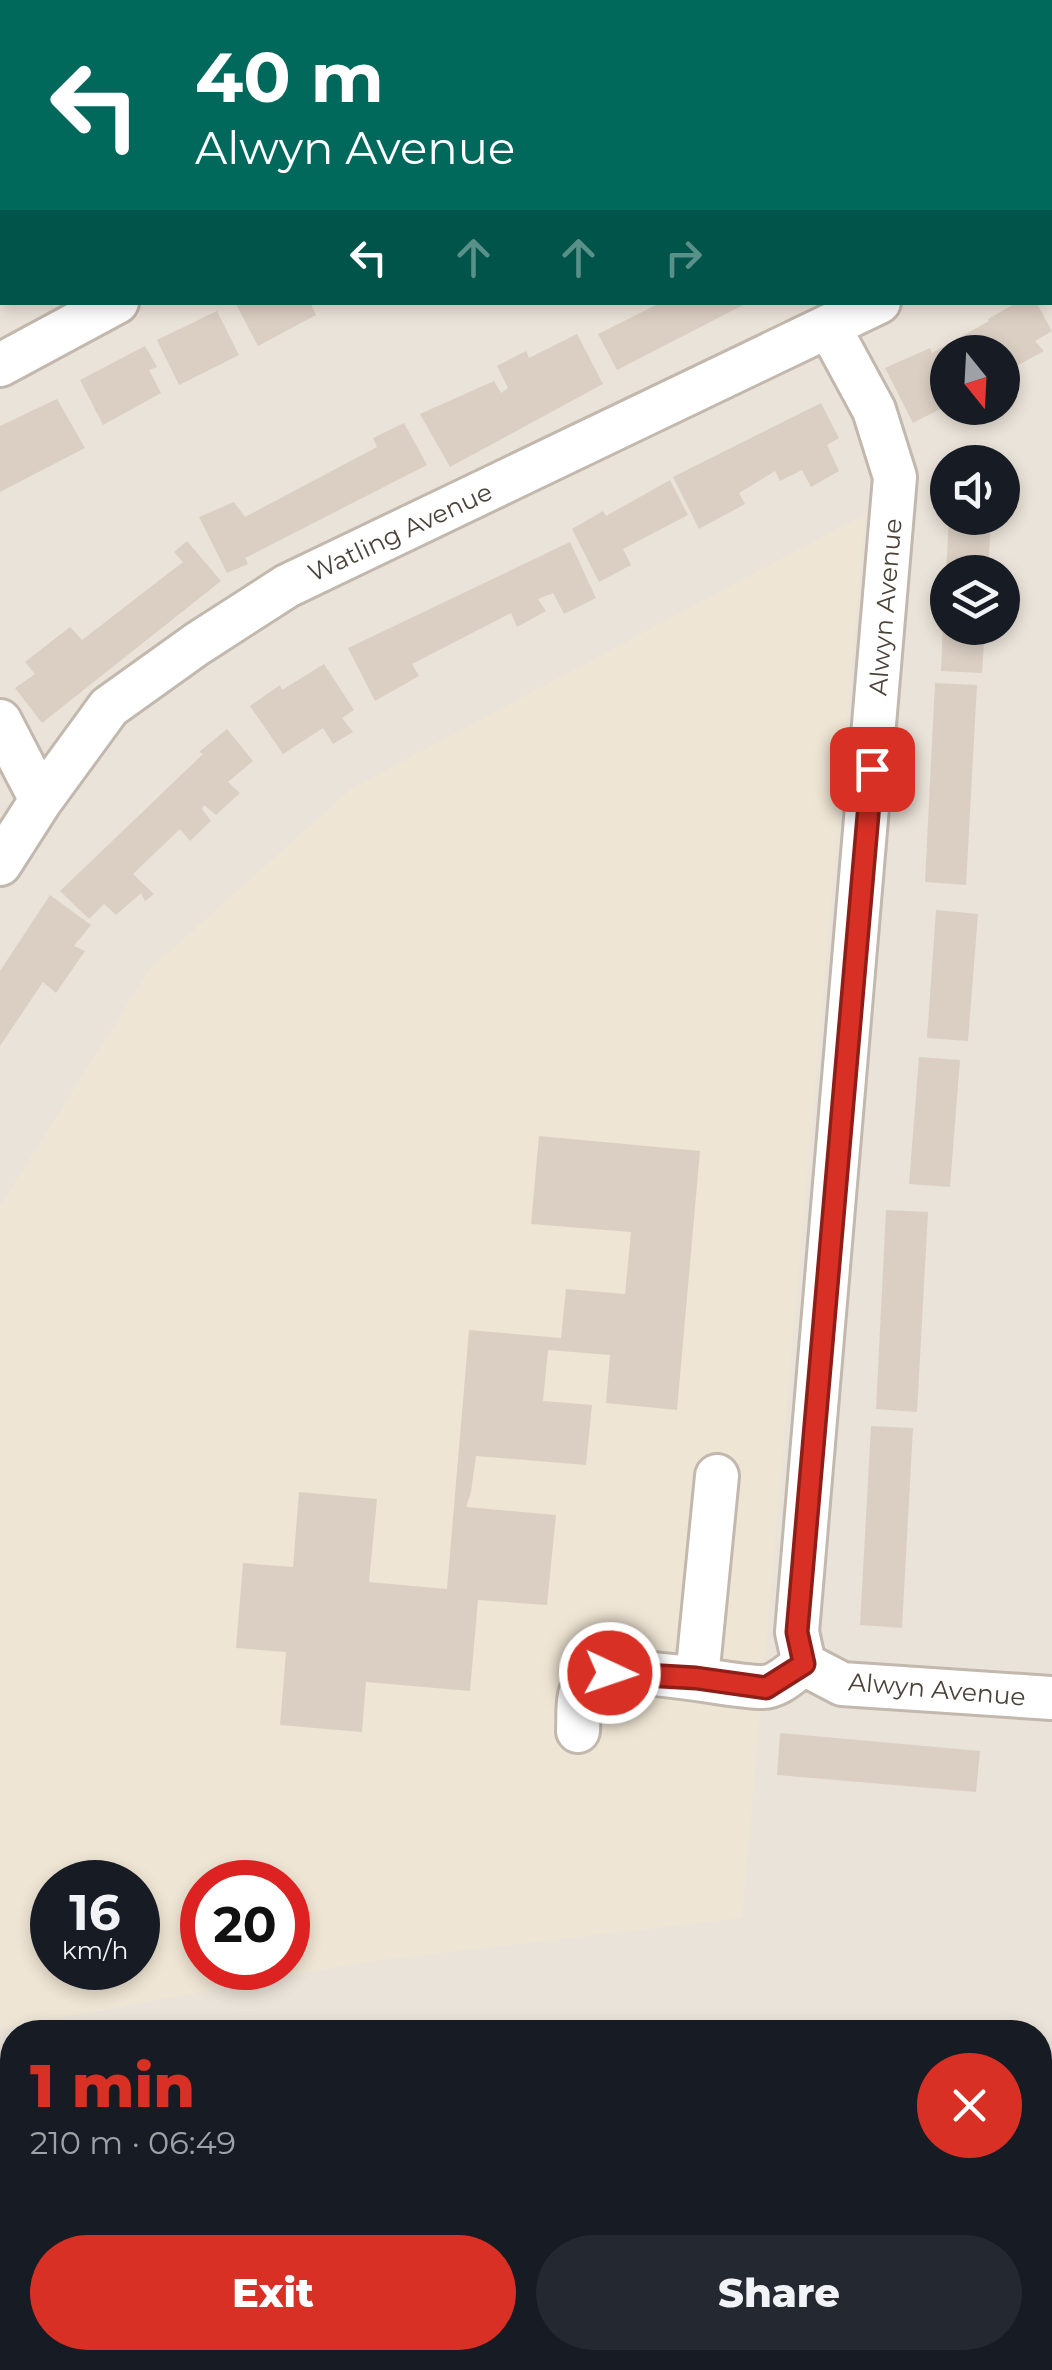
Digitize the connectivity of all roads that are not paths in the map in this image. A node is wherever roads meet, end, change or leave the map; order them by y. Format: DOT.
graph roads {
  1 [pos="112,305"];
  2 [pos="873,305"];
  3 [pos="829,327"];
  4 [pos="0,365"];
  5 [pos="0,721"];
  6 [pos="41,800"];
  7 [pos="0,864"];
  8 [pos="717,1476"];
  9 [pos="804,1664"];
  10 [pos="696,1678"];
  11 [pos="1052,1698"];
  12 [pos="578,1731"];
  1 -- 4 [label="street"];
  2 -- 3 [label="street, Watling Avenue"];
  3 -- 6 [label="street, Watling Avenue"];
  3 -- 9 [label="street, Alwyn Avenue"];
  5 -- 6 [label="street"];
  6 -- 7 [label="street, Watling Avenue"];
  8 -- 10 [label="street"];
  9 -- 10 [label="street"];
  9 -- 11 [label="street, Alwyn Avenue"];
  10 -- 12 [label="street"];
}
